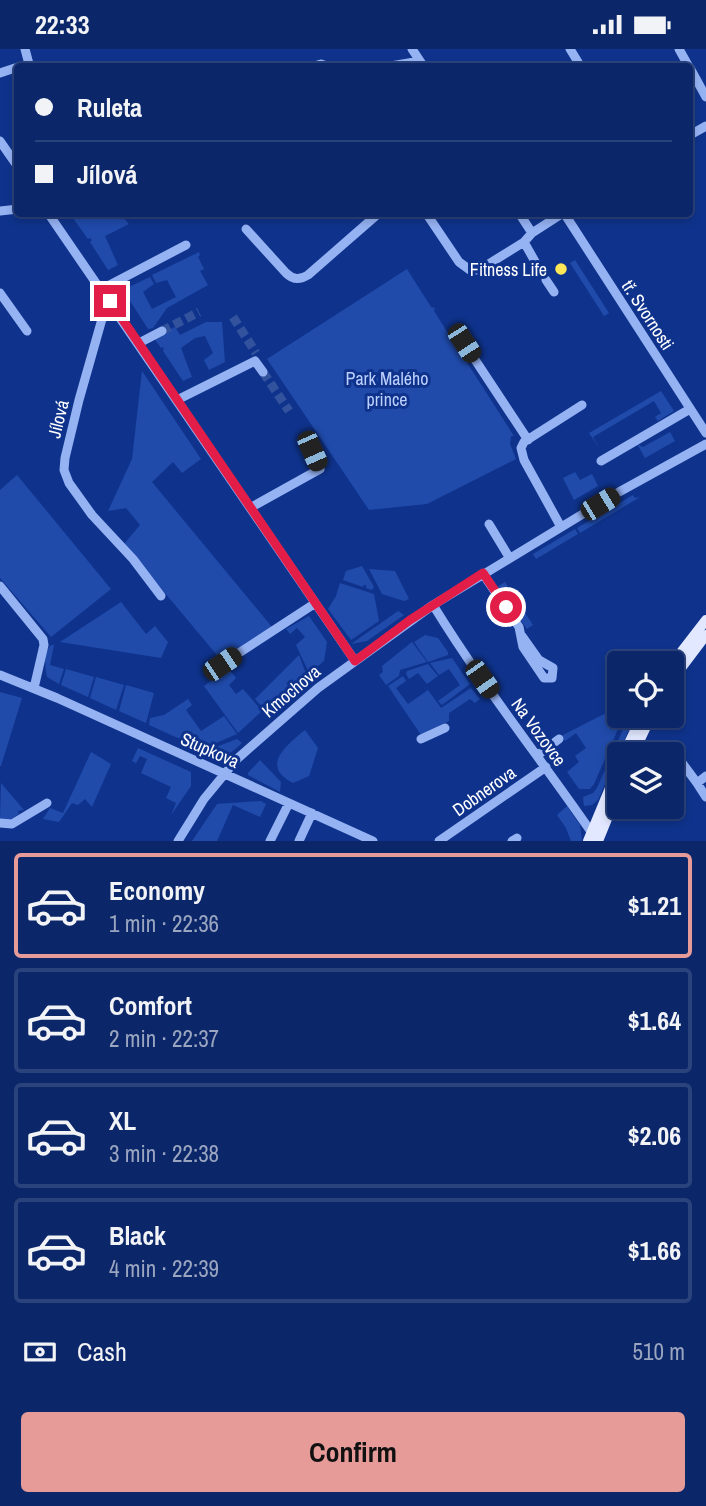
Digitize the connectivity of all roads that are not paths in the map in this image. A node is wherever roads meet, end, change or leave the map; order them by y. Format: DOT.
graph roads {
  1 [pos="693,74"];
  2 [pos="706,97"];
  3 [pos="0,141"];
  4 [pos="14,161"];
  5 [pos="51,217"];
  6 [pos="374,217"];
  7 [pos="429,217"];
  8 [pos="522,217"];
  9 [pos="557,217"];
  10 [pos="566,217"];
  11 [pos="246,229"];
  12 [pos="532,233"];
  13 [pos="524,242"];
  14 [pos="186,245"];
  15 [pos="537,265"];
  16 [pos="546,280"];
  17 [pos="102,289"];
  18 [pos="554,292"];
  19 [pos="0,293"];
  20 [pos="115,308"];
  21 [pos="27,331"];
  22 [pos="162,331"];
  23 [pos="139,343"];
  24 [pos="464,343"];
  25 [pos="263,372"];
  26 [pos="177,400"];
  27 [pos="582,405"];
  28 [pos="690,408"];
  29 [pos="706,433"];
  30 [pos="528,440"];
  31 [pos="706,444"];
  32 [pos="312,451"];
  33 [pos="601,461"];
  34 [pos="250,508"];
  35 [pos="489,524"];
  36 [pos="561,527"];
  37 [pos="509,558"];
  38 [pos="483,573"];
  39 [pos="0,586"];
  40 [pos="161,596"];
  41 [pos="314,604"];
  42 [pos="433,605"];
  43 [pos="706,620"];
  44 [pos="706,635"];
  45 [pos="522,636"];
  46 [pos="682,651"];
  47 [pos="355,661"];
  48 [pos="222,664"];
  49 [pos="684,664"];
  50 [pos="0,675"];
  51 [pos="34,688"];
  52 [pos="445,728"];
  53 [pos="421,739"];
  54 [pos="559,739"];
  55 [pos="538,755"];
  56 [pos="684,765"];
  57 [pos="546,767"];
  58 [pos="224,773"];
  59 [pos="706,776"];
  60 [pos="697,783"];
  61 [pos="706,797"];
  62 [pos="47,803"];
  63 [pos="289,803"];
  64 [pos="607,803"];
  65 [pos="312,813"];
  66 [pos="607,814"];
  67 [pos="0,823"];
  68 [pos="595,839"];
  69 [pos="178,841"];
  70 [pos="270,841"];
  71 [pos="299,841"];
  72 [pos="373,841"];
  73 [pos="439,841"];
  1 -- 2 [label="street"];
  3 -- 4 [label="street"];
  5 -- 17 [label="street"];
  6 -- 11 [label="street"];
  7 -- 13 [label="street"];
  8 -- 12 [label="street"];
  9 -- 12 [label="street"];
  10 -- 28 [label="street, tř. Svornosti"];
  12 -- 13 [label="street"];
  13 -- 15 [label="street"];
  14 -- 17 [label="street"];
  16 -- 18 [label="street"];
  17 -- 20 [label="street"];
  19 -- 21 [label="street"];
  20 -- 23 [label="street"];
  20 -- 40 [label="street, Jílová"];
  22 -- 23 [label="street"];
  23 -- 26 [label="street"];
  24 -- 30 [label="street"];
  25 -- 26 [label="street"];
  26 -- 34 [label="street"];
  27 -- 30 [label="street"];
  28 -- 29 [label="street, tř. Svornosti"];
  28 -- 33 [label="street"];
  30 -- 36 [label="street"];
  31 -- 36 [label="street, Kmochova"];
  32 -- 34 [label="street"];
  34 -- 41 [label="street"];
  35 -- 37 [label="street"];
  36 -- 37 [label="street, Kmochova"];
  37 -- 38 [label="street, Kmochova"];
  38 -- 42 [label="street, Kmochova"];
  38 -- 45 [label="street"];
  39 -- 51 [label="street"];
  41 -- 47 [label="street"];
  41 -- 48 [label="street"];
  42 -- 47 [label="street, Kmochova"];
  42 -- 55 [label="street, Na Vozovce"];
  43 -- 46 [label="main road"];
  44 -- 49 [label="main road"];
  45 -- 45 [label="street"];
  47 -- 58 [label="street, Kmochova"];
  50 -- 51 [label="street, Stupkova"];
  51 -- 58 [label="street, Stupkova"];
  52 -- 53 [label="street"];
  54 -- 55 [label="street"];
  55 -- 57 [label="street, Na Vozovce"];
  56 -- 60 [label="street"];
  57 -- 68 [label="street, Na Vozovce"];
  57 -- 73 [label="street, Dobnerova"];
  58 -- 63 [label="street, Stupkova"];
  58 -- 69 [label="street, Kmochova"];
  59 -- 60 [label="street"];
  60 -- 61 [label="street"];
  62 -- 67 [label="street"];
  63 -- 65 [label="street, Stupkova"];
  63 -- 70 [label="street"];
  64 -- 68 [label="main road"];
  65 -- 71 [label="street"];
  65 -- 72 [label="street, Stupkova"];
  66 -- 68 [label="main road"];
}
